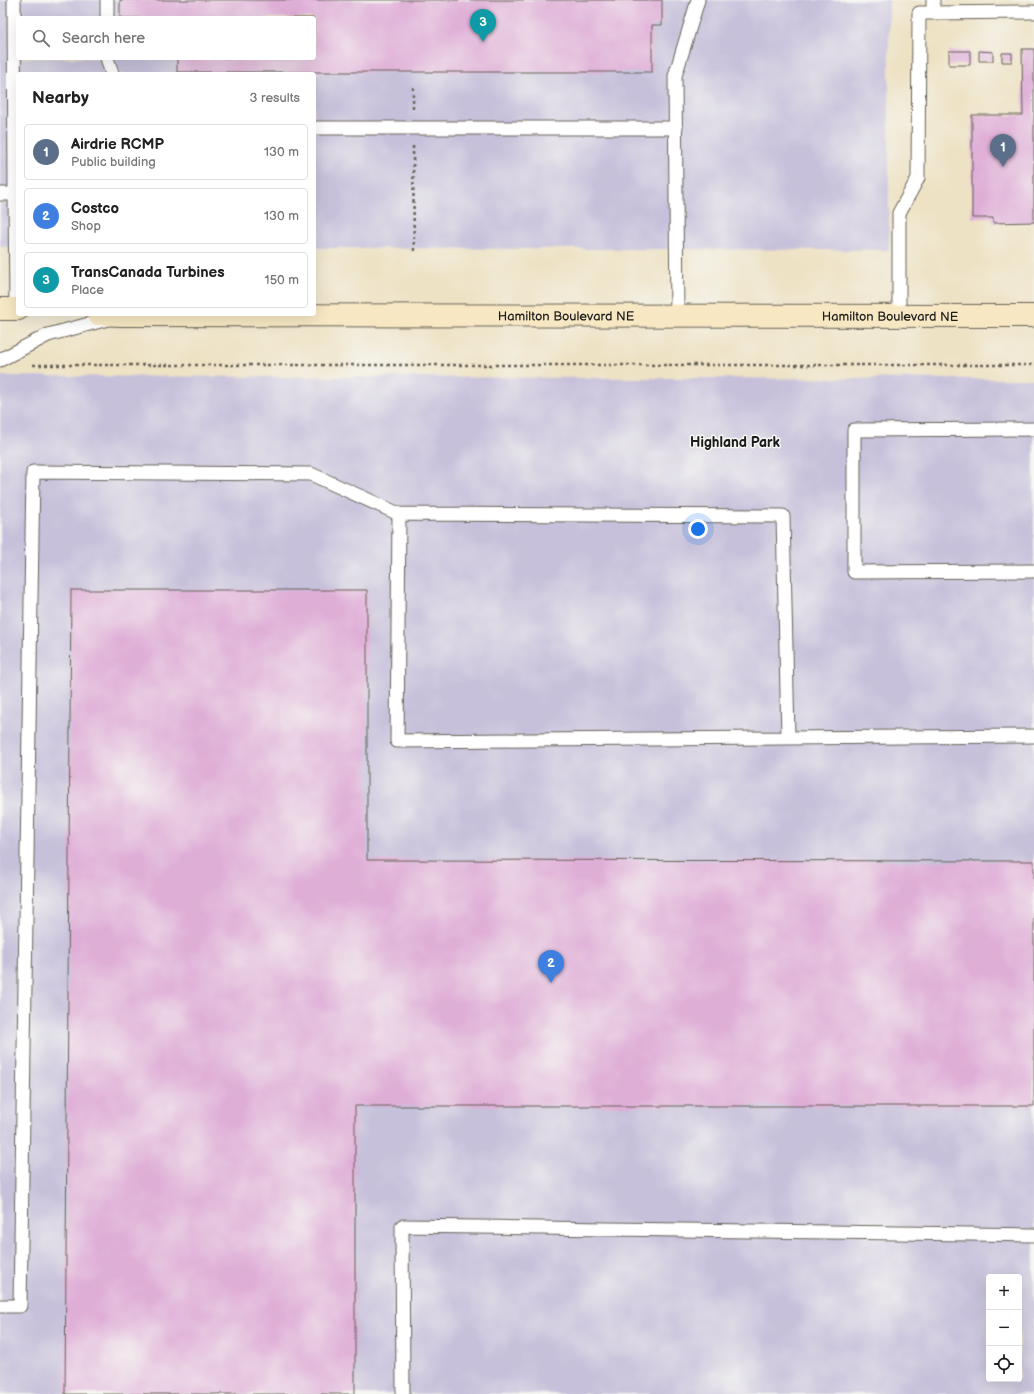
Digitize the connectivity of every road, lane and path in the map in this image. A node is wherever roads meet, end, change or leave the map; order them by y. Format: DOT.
graph roads {
  1 [pos="14,0"];
  2 [pos="107,0"];
  3 [pos="698,0"];
  4 [pos="933,7"];
  5 [pos="1034,12"];
  6 [pos="107,16"];
  7 [pos="108,60"];
  8 [pos="111,72"];
  9 [pos="413,87"];
  10 [pos="316,128"];
  11 [pos="413,128"];
  12 [pos="676,128"];
  13 [pos="0,194"];
  14 [pos="15,194"];
  15 [pos="414,252"];
  16 [pos="11,309"];
  17 [pos="316,315"];
  18 [pos="899,315"];
  19 [pos="117,316"];
  20 [pos="677,316"];
  21 [pos="1034,316"];
  22 [pos="0,360"];
  23 [pos="31,365"];
  24 [pos="1034,366"];
  25 [pos="1034,429"];
  26 [pos="399,514"];
  27 [pos="1034,572"];
  28 [pos="1034,736"];
  29 [pos="788,737"];
  30 [pos="1034,1235"];
  31 [pos="0,1306"];
  32 [pos="403,1394"];
  1 -- 14 [label="lane"];
  2 -- 6 [label="lane"];
  3 -- 12 [label="lane"];
  4 -- 5 [label="lane"];
  4 -- 18 [label="lane"];
  7 -- 8 [label="lane"];
  9 -- 11 [label="path"];
  10 -- 11 [label="lane"];
  11 -- 12 [label="lane"];
  11 -- 15 [label="path"];
  12 -- 20 [label="lane"];
  13 -- 14 [label="lane"];
  14 -- 16 [label="lane"];
  17 -- 20 [label="street, Hamilton Boulevard NE"];
  18 -- 20 [label="street, Hamilton Boulevard NE"];
  18 -- 21 [label="street, Hamilton Boulevard NE"];
  19 -- 22 [label="lane"];
  23 -- 24 [label="path"];
  25 -- 27 [label="lane"];
  26 -- 29 [label="lane"];
  26 -- 29 [label="lane"];
  26 -- 31 [label="lane"];
  28 -- 29 [label="lane"];
  30 -- 32 [label="lane"];
}
